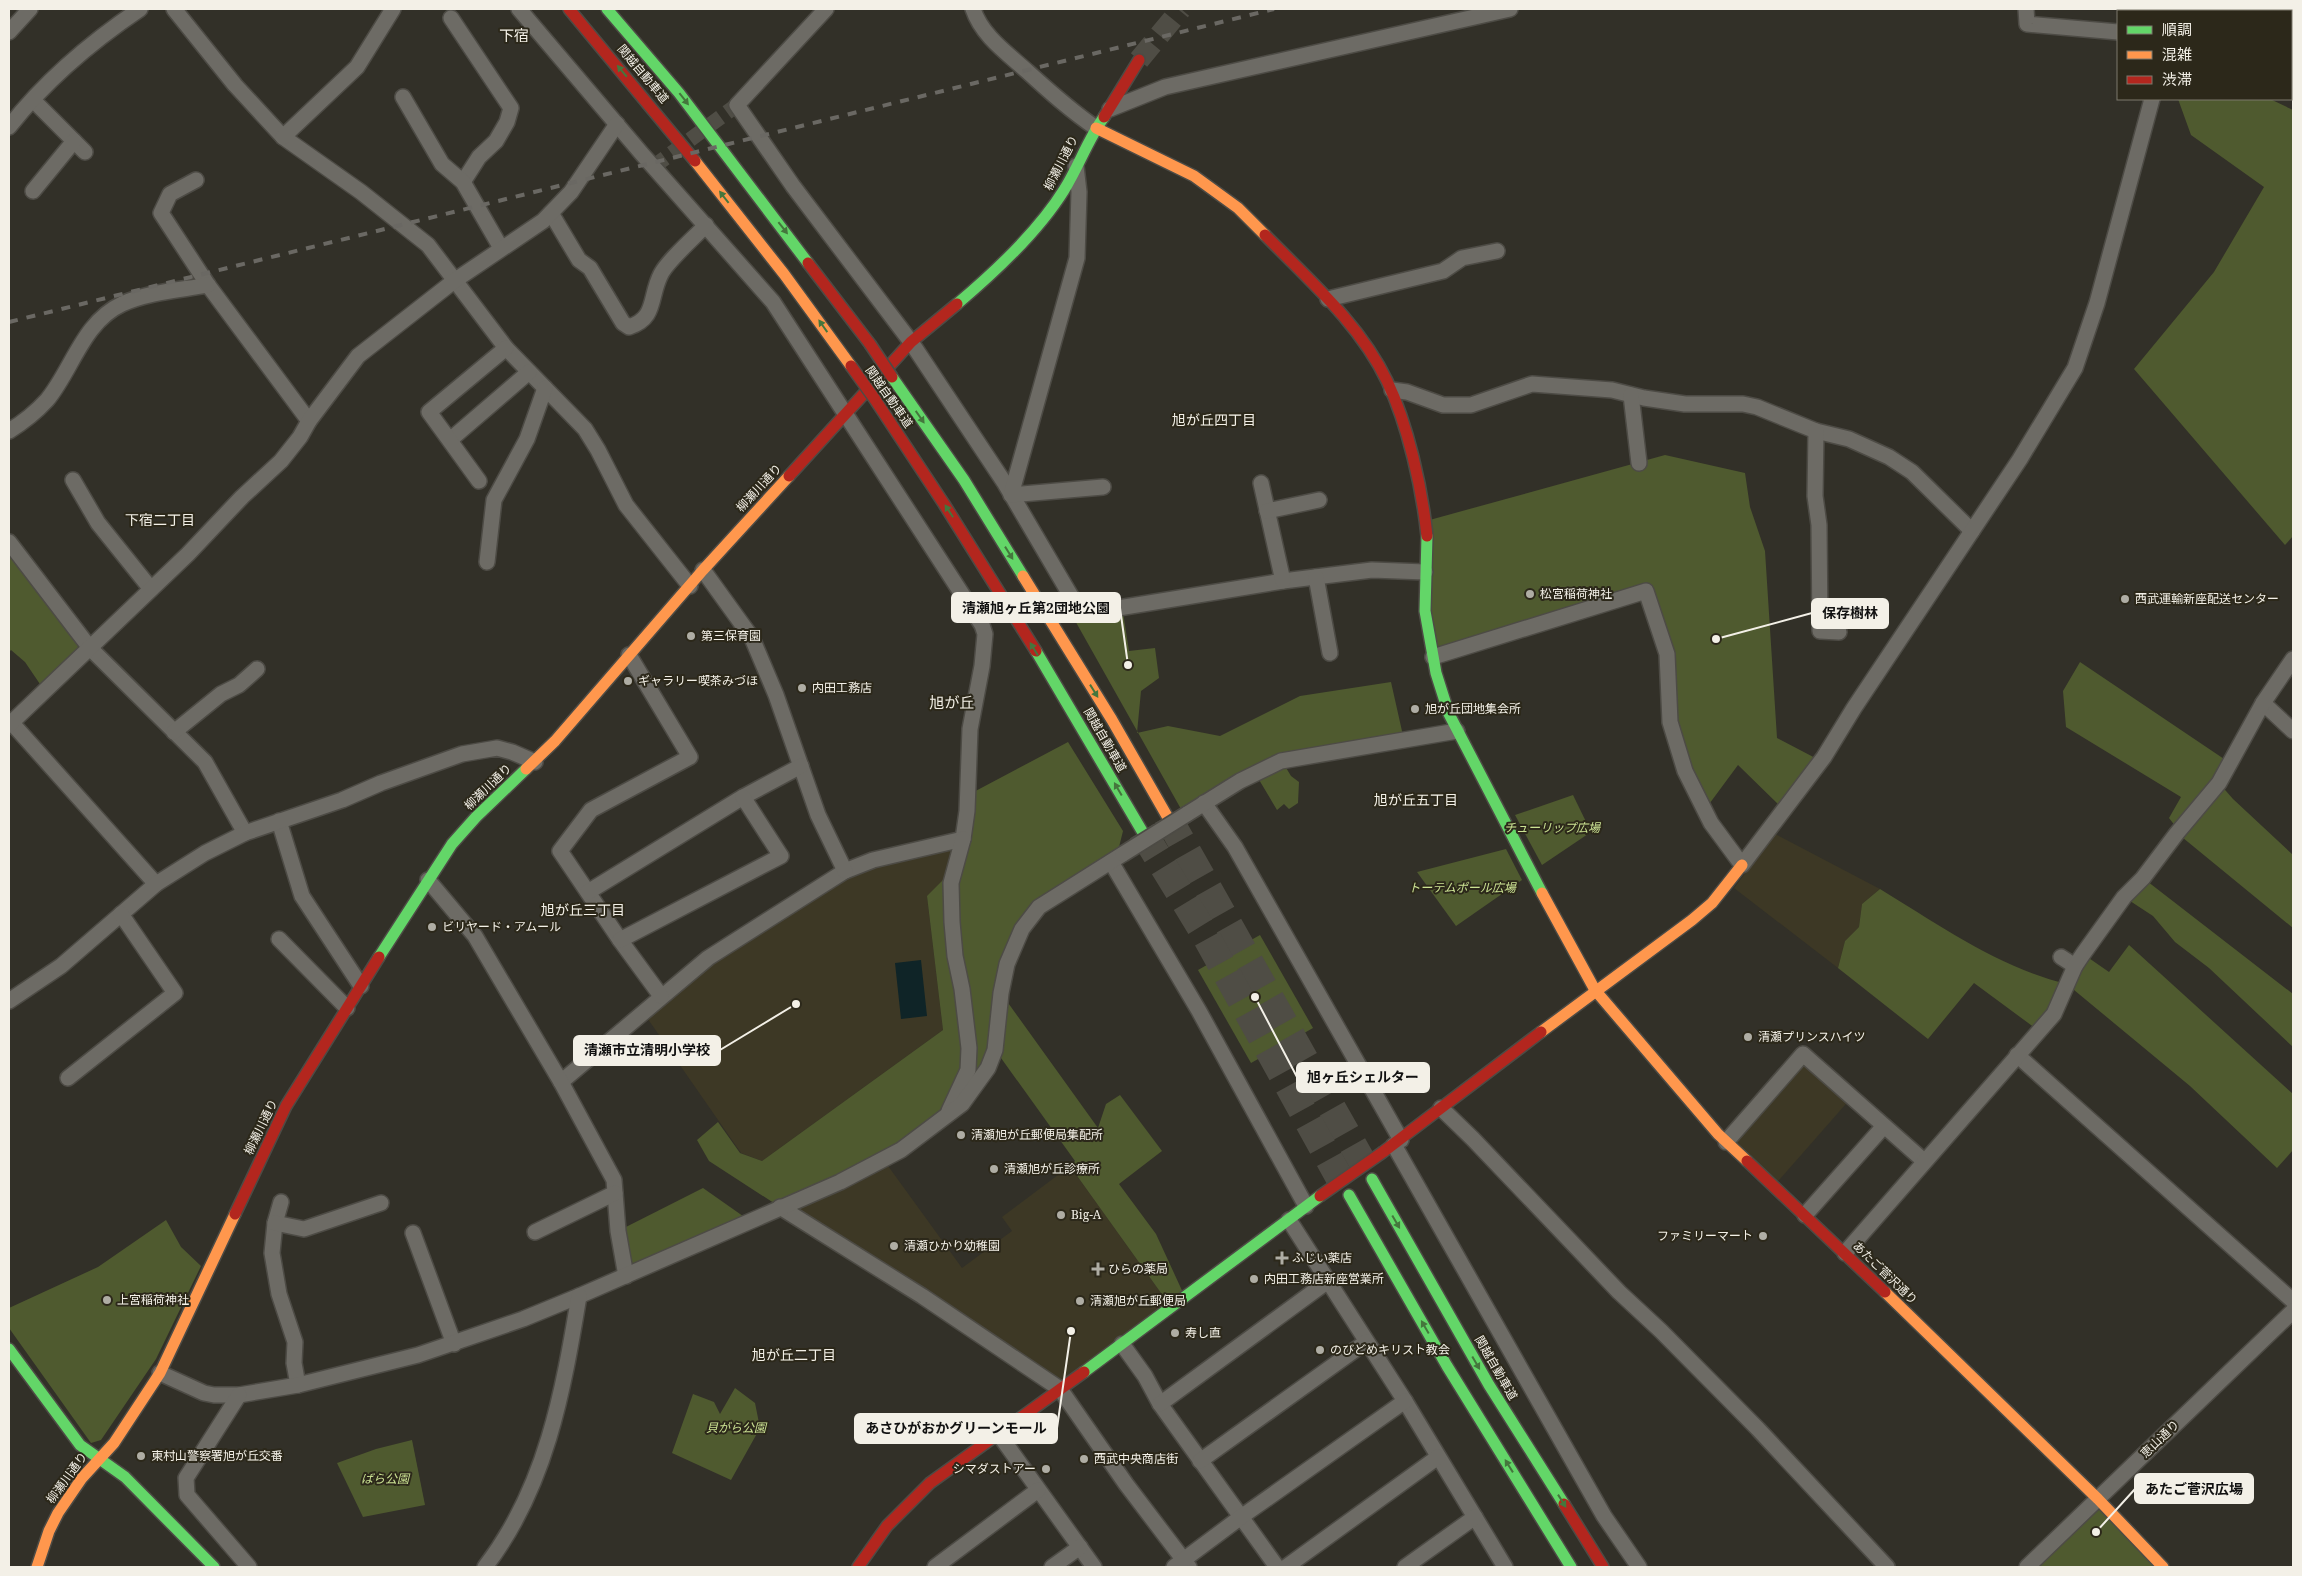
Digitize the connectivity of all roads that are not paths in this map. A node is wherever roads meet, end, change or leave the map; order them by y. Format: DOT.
graph roads {
  1 [pos="30,9"];
  2 [pos="140,9"];
  3 [pos="174,9"];
  4 [pos="394,9"];
  5 [pos="519,9"];
  6 [pos="569,9"];
  7 [pos="607,9"];
  8 [pos="826,9"];
  9 [pos="973,9"];
  10 [pos="1510,9"];
  11 [pos="2026,9"];
  12 [pos="451,18"];
  13 [pos="9,32"];
  14 [pos="2117,32"];
  15 [pos="1139,60"];
  16 [pos="403,96"];
  17 [pos="34,100"];
  18 [pos="2152,100"];
  19 [pos="1110,109"];
  20 [pos="617,124"];
  21 [pos="9,128"];
  22 [pos="1096,128"];
  23 [pos="282,137"];
  24 [pos="74,141"];
  25 [pos="85,152"];
  26 [pos="1076,164"];
  27 [pos="196,180"];
  28 [pos="463,182"];
  29 [pos="33,191"];
  30 [pos="551,212"];
  31 [pos="706,225"];
  32 [pos="501,248"];
  33 [pos="1497,251"];
  34 [pos="454,281"];
  35 [pos="208,285"];
  36 [pos="1328,299"];
  37 [pos="912,342"];
  38 [pos="506,348"];
  39 [pos="529,372"];
  40 [pos="545,388"];
  41 [pos="1392,390"];
  42 [pos="1631,395"];
  43 [pos="846,415"];
  44 [pos="309,421"];
  45 [pos="9,431"];
  46 [pos="1816,431"];
  47 [pos="450,440"];
  48 [pos="1639,463"];
  49 [pos="73,480"];
  50 [pos="479,480"];
  51 [pos="1261,484"];
  52 [pos="1103,487"];
  53 [pos="1011,495"];
  54 [pos="1319,500"];
  55 [pos="1267,511"];
  56 [pos="1972,531"];
  57 [pos="9,542"];
  58 [pos="486,562"];
  59 [pos="703,570"];
  60 [pos="1425,572"];
  61 [pos="1316,577"];
  62 [pos="1283,581"];
  63 [pos="690,586"];
  64 [pos="151,589"];
  65 [pos="1839,632"];
  66 [pos="90,648"];
  67 [pos="1330,653"];
  68 [pos="629,655"];
  69 [pos="1433,657"];
  70 [pos="2293,659"];
  71 [pos="257,669"];
  72 [pos="2263,703"];
  73 [pos="10,724"];
  74 [pos="2293,730"];
  75 [pos="1457,731"];
  76 [pos="174,732"];
  77 [pos="534,762"];
  78 [pos="801,766"];
  79 [pos="743,797"];
  80 [pos="1204,803"];
  81 [pos="1167,816"];
  82 [pos="279,821"];
  83 [pos="1142,831"];
  84 [pos="245,833"];
  85 [pos="963,839"];
  86 [pos="1117,858"];
  87 [pos="1742,864"];
  88 [pos="845,871"];
  89 [pos="428,880"];
  90 [pos="156,884"];
  91 [pos="588,892"];
  92 [pos="121,914"];
  93 [pos="278,939"];
  94 [pos="620,940"];
  95 [pos="2061,957"];
  96 [pos="2075,966"];
  97 [pos="361,986"];
  98 [pos="1595,990"];
  99 [pos="661,996"];
  100 [pos="9,1001"];
  101 [pos="347,1008"];
  102 [pos="2017,1055"];
  103 [pos="68,1078"];
  104 [pos="561,1082"];
  105 [pos="1441,1108"];
  106 [pos="947,1117"];
  107 [pos="1884,1126"];
  108 [pos="1726,1142"];
  109 [pos="1393,1146"];
  110 [pos="1924,1161"];
  111 [pos="1372,1179"];
  112 [pos="615,1193"];
  113 [pos="1349,1195"];
  114 [pos="281,1202"];
  115 [pos="381,1203"];
  116 [pos="1306,1206"];
  117 [pos="780,1207"];
  118 [pos="1805,1215"];
  119 [pos="1289,1220"];
  120 [pos="275,1223"];
  121 [pos="535,1232"];
  122 [pos="413,1233"];
  123 [pos="1845,1252"];
  124 [pos="626,1276"];
  125 [pos="1328,1281"];
  126 [pos="579,1296"];
  127 [pos="2293,1301"];
  128 [pos="2293,1311"];
  129 [pos="1366,1342"];
  130 [pos="454,1344"];
  131 [pos="1122,1344"];
  132 [pos="9,1349"];
  133 [pos="160,1372"];
  134 [pos="298,1385"];
  135 [pos="1060,1389"];
  136 [pos="239,1395"];
  137 [pos="1405,1401"];
  138 [pos="1160,1404"];
  139 [pos="998,1433"];
  140 [pos="1438,1457"];
  141 [pos="98,1458"];
  142 [pos="1200,1461"];
  143 [pos="1038,1490"];
  144 [pos="2098,1499"];
  145 [pos="1241,1518"];
  146 [pos="1475,1518"];
  147 [pos="1080,1547"];
  148 [pos="1183,1565"];
  149 [pos="37,1567"];
  150 [pos="214,1567"];
  151 [pos="249,1567"];
  152 [pos="485,1567"];
  153 [pos="858,1567"];
  154 [pos="935,1567"];
  155 [pos="1052,1567"];
  156 [pos="1094,1567"];
  157 [pos="1277,1567"];
  158 [pos="1286,1567"];
  159 [pos="1405,1567"];
  160 [pos="1505,1567"];
  161 [pos="1571,1567"];
  162 [pos="1603,1567"];
  163 [pos="1639,1567"];
  164 [pos="1887,1567"];
  165 [pos="2027,1567"];
  166 [pos="2163,1567"];
  1 -- 13 [label="street"];
  2 -- 17 [label="street"];
  3 -- 23 [label="street"];
  4 -- 23 [label="street"];
  5 -- 20 [label="street"];
  83 -- 6 [label="main road, 関越自動車道, one-way, bridge"];
  7 -- 81 [label="main road, 関越自動車道, one-way, bridge"];
  8 -- 37 [label="street"];
  9 -- 22 [label="street"];
  10 -- 19 [label="street"];
  11 -- 14 [label="street"];
  12 -- 28 [label="street"];
  15 -- 19 [label="main road, 柳瀬川通り"];
  16 -- 28 [label="street"];
  17 -- 21 [label="street"];
  17 -- 24 [label="street"];
  18 -- 56 [label="street"];
  19 -- 22 [label="main road, 柳瀬川通り"];
  20 -- 30 [label="street"];
  20 -- 31 [label="street"];
  22 -- 26 [label="main road, 柳瀬川通り"];
  22 -- 36 [label="main road, あたご菅沢通り"];
  23 -- 34 [label="street"];
  24 -- 25 [label="street"];
  24 -- 29 [label="street"];
  26 -- 37 [label="main road, 柳瀬川通り"];
  26 -- 53 [label="street"];
  27 -- 35 [label="street"];
  28 -- 32 [label="street"];
  30 -- 31 [label="street"];
  30 -- 32 [label="street"];
  31 -- 43 [label="street"];
  32 -- 34 [label="street"];
  33 -- 36 [label="street"];
  34 -- 38 [label="street"];
  34 -- 44 [label="street"];
  35 -- 44 [label="street"];
  35 -- 45 [label="street"];
  36 -- 41 [label="main road, あたご菅沢通り"];
  37 -- 43 [label="main road, 柳瀬川通り"];
  37 -- 53 [label="street"];
  38 -- 39 [label="street"];
  38 -- 47 [label="street"];
  39 -- 40 [label="street"];
  39 -- 47 [label="street"];
  40 -- 58 [label="street"];
  40 -- 63 [label="street"];
  41 -- 42 [label="street"];
  41 -- 60 [label="main road, あたご菅沢通り"];
  42 -- 46 [label="street"];
  42 -- 48 [label="street"];
  43 -- 59 [label="main road, 柳瀬川通り"];
  43 -- 85 [label="street"];
  44 -- 64 [label="street"];
  46 -- 56 [label="street"];
  46 -- 65 [label="street"];
  47 -- 50 [label="street"];
  49 -- 64 [label="street"];
  51 -- 55 [label="street"];
  52 -- 53 [label="street"];
  53 -- 62 [label="street"];
  54 -- 55 [label="street"];
  55 -- 62 [label="street"];
  56 -- 87 [label="street"];
  57 -- 66 [label="street"];
  59 -- 63 [label="main road, 柳瀬川通り"];
  59 -- 78 [label="street"];
  60 -- 61 [label="street"];
  60 -- 69 [label="main road, あたご菅沢通り"];
  61 -- 62 [label="street"];
  61 -- 67 [label="street"];
  63 -- 68 [label="main road, 柳瀬川通り"];
  64 -- 66 [label="street"];
  66 -- 73 [label="street"];
  66 -- 76 [label="street"];
  68 -- 77 [label="main road, 柳瀬川通り"];
  68 -- 91 [label="street"];
  69 -- 75 [label="main road, あたご菅沢通り"];
  69 -- 87 [label="street"];
  70 -- 72 [label="street"];
  71 -- 76 [label="street"];
  72 -- 74 [label="street"];
  72 -- 96 [label="street"];
  73 -- 90 [label="street"];
  75 -- 80 [label="street"];
  75 -- 98 [label="main road, あたご菅沢通り"];
  76 -- 84 [label="street"];
  77 -- 82 [label="street"];
  77 -- 89 [label="main road, 柳瀬川通り"];
  78 -- 79 [label="street"];
  78 -- 88 [label="street"];
  79 -- 91 [label="street"];
  79 -- 94 [label="street"];
  80 -- 86 [label="street, bridge"];
  80 -- 109 [label="street"];
  82 -- 84 [label="street"];
  82 -- 97 [label="street"];
  84 -- 90 [label="street"];
  85 -- 88 [label="street"];
  85 -- 106 [label="street"];
  86 -- 106 [label="street"];
  86 -- 116 [label="street"];
  87 -- 98 [label="main road"];
  88 -- 99 [label="street"];
  89 -- 97 [label="main road, 柳瀬川通り"];
  89 -- 104 [label="street"];
  90 -- 92 [label="street"];
  91 -- 94 [label="street"];
  92 -- 100 [label="street"];
  92 -- 103 [label="street"];
  93 -- 101 [label="street"];
  94 -- 99 [label="street"];
  95 -- 96 [label="street"];
  96 -- 102 [label="street"];
  97 -- 101 [label="main road, 柳瀬川通り"];
  98 -- 105 [label="main road"];
  98 -- 108 [label="main road, あたご菅沢通り"];
  99 -- 104 [label="street"];
  101 -- 133 [label="main road, 柳瀬川通り"];
  102 -- 110 [label="street"];
  102 -- 127 [label="street"];
  104 -- 112 [label="street"];
  105 -- 109 [label="main road"];
  105 -- 164 [label="street"];
  106 -- 117 [label="street"];
  107 -- 108 [label="street"];
  107 -- 110 [label="street"];
  107 -- 118 [label="street"];
  108 -- 118 [label="main road, あたご菅沢通り"];
  109 -- 116 [label="main road, bridge"];
  109 -- 163 [label="street"];
  110 -- 123 [label="street"];
  111 -- 162 [label="main road, 関越自動車道, one-way"];
  112 -- 121 [label="street"];
  112 -- 124 [label="street"];
  161 -- 113 [label="main road, one-way"];
  114 -- 120 [label="street"];
  115 -- 120 [label="street"];
  116 -- 119 [label="main road"];
  117 -- 124 [label="street"];
  117 -- 135 [label="street"];
  118 -- 123 [label="main road, あたご菅沢通り"];
  119 -- 125 [label="street"];
  119 -- 131 [label="main road"];
  120 -- 134 [label="street"];
  122 -- 130 [label="street"];
  123 -- 144 [label="main road, あたご菅沢通り"];
  124 -- 126 [label="street"];
  125 -- 129 [label="street"];
  125 -- 138 [label="street"];
  126 -- 130 [label="street"];
  126 -- 152 [label="street"];
  128 -- 144 [label="street, 恵山通り"];
  129 -- 137 [label="street"];
  129 -- 142 [label="street"];
  130 -- 134 [label="street"];
  131 -- 135 [label="main road"];
  131 -- 138 [label="street"];
  132 -- 141 [label="main road"];
  133 -- 136 [label="street"];
  133 -- 141 [label="main road, 柳瀬川通り"];
  134 -- 136 [label="street"];
  135 -- 139 [label="main road"];
  135 -- 148 [label="street"];
  136 -- 151 [label="street"];
  137 -- 140 [label="street"];
  137 -- 145 [label="street"];
  138 -- 142 [label="street"];
  139 -- 143 [label="street"];
  139 -- 153 [label="main road"];
  140 -- 146 [label="street"];
  140 -- 158 [label="street"];
  141 -- 149 [label="main road, 柳瀬川通り"];
  141 -- 150 [label="main road"];
  142 -- 145 [label="street"];
  143 -- 147 [label="street"];
  143 -- 154 [label="street"];
  144 -- 165 [label="street, 恵山通り"];
  144 -- 166 [label="main road, あたご菅沢通り"];
  145 -- 148 [label="street"];
  145 -- 157 [label="street"];
  146 -- 159 [label="street"];
  146 -- 160 [label="street"];
  147 -- 155 [label="street"];
  147 -- 156 [label="street"];
}
